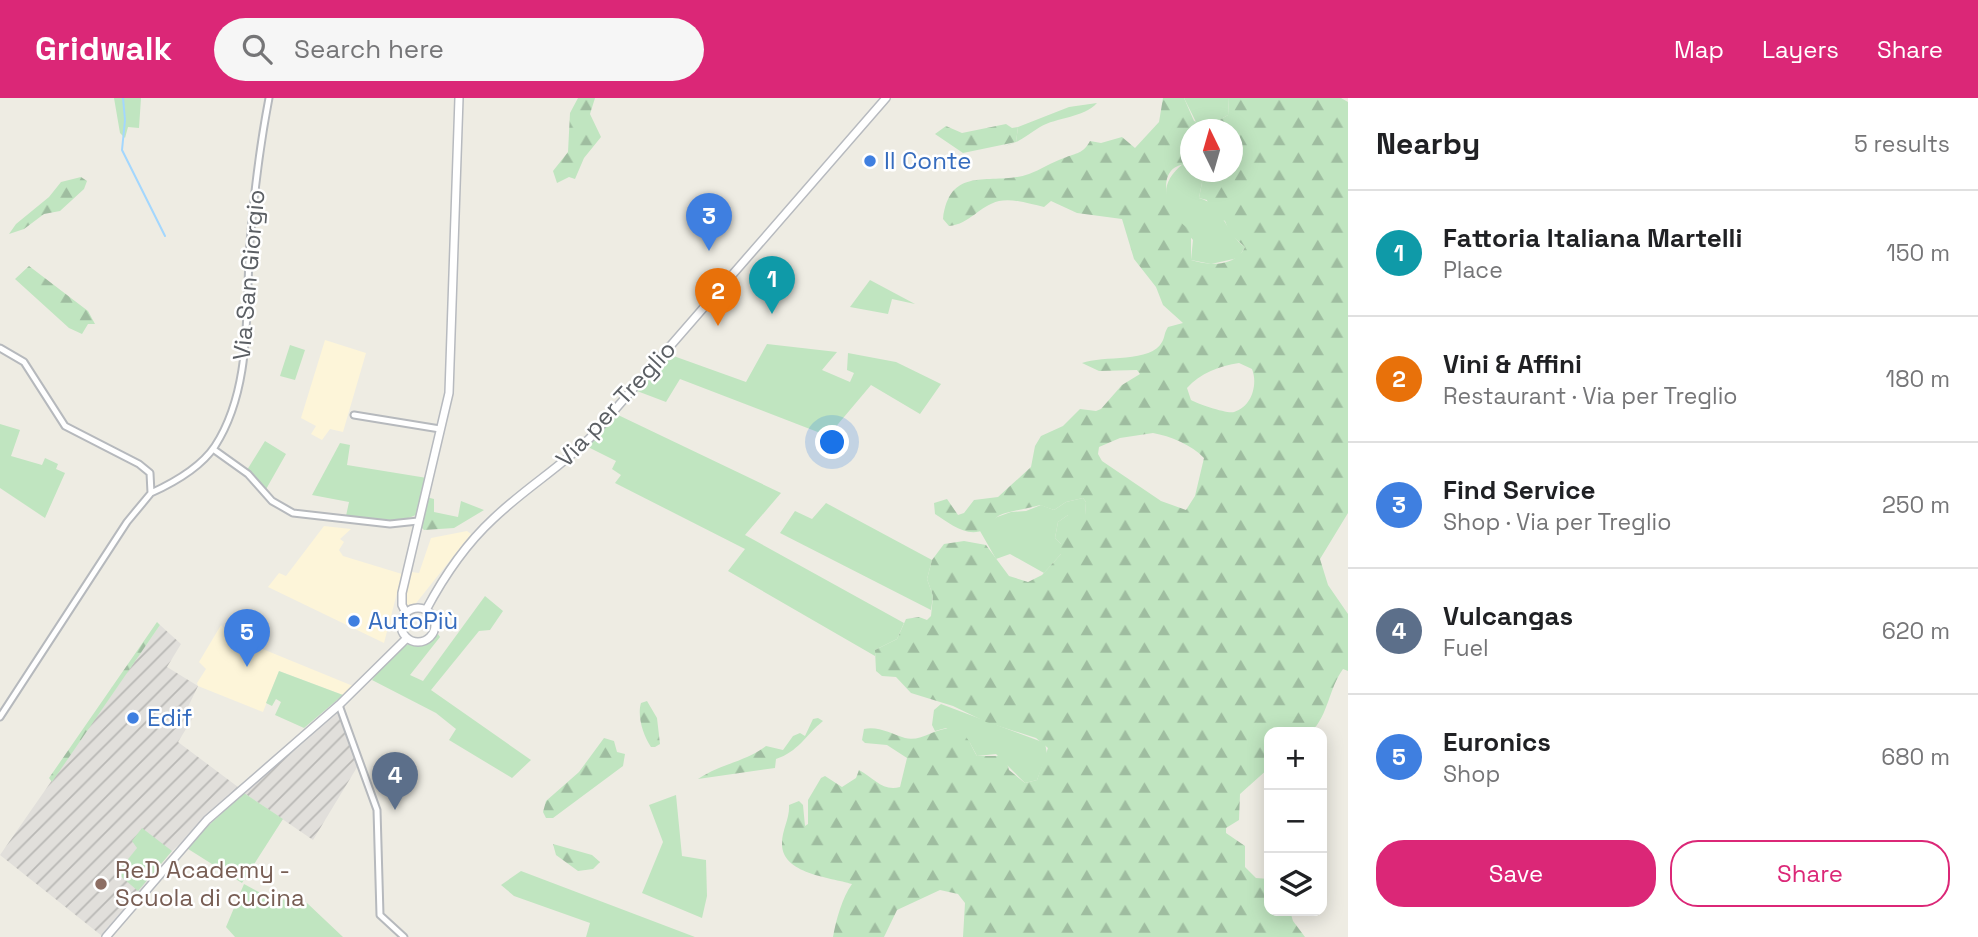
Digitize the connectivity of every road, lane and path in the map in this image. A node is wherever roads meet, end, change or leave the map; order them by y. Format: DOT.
graph roads {
  1 [pos="269,98"];
  2 [pos="459,98"];
  3 [pos="886,98"];
  4 [pos="0,348"];
  5 [pos="354,415"];
  6 [pos="440,429"];
  7 [pos="213,449"];
  8 [pos="151,493"];
  9 [pos="418,522"];
  10 [pos="426,610"];
  11 [pos="406,613"];
  12 [pos="407,638"];
  13 [pos="339,705"];
  14 [pos="0,717"];
  15 [pos="106,937"];
  16 [pos="404,937"];
  1 -- 7 [label="street, Via San Giorgio"];
  2 -- 6 [label="main road"];
  3 -- 10 [label="main road, Via per Treglio"];
  4 -- 8 [label="street"];
  5 -- 6 [label="street"];
  6 -- 9 [label="main road"];
  7 -- 8 [label="street, Via San Giorgio"];
  7 -- 9 [label="street"];
  8 -- 14 [label="street"];
  9 -- 11 [label="main road"];
  10 -- 11 [label="main road"];
  10 -- 12 [label="main road"];
  11 -- 12 [label="main road"];
  12 -- 13 [label="main road"];
  13 -- 15 [label="main road"];
  13 -- 16 [label="street"];
}
